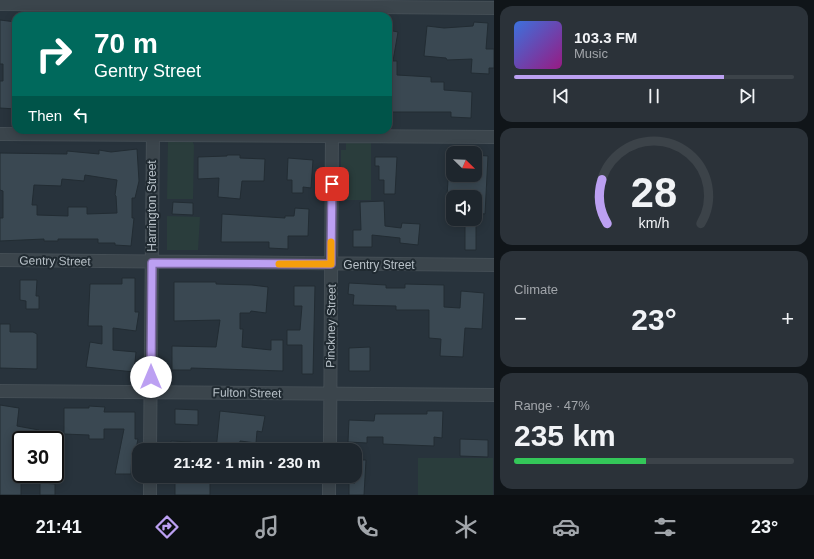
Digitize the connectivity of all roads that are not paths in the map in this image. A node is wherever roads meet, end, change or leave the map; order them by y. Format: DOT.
graph roads {
  1 [pos="0,4"];
  2 [pos="154,8"];
  3 [pos="333,8"];
  4 [pos="494,8"];
  5 [pos="0,134"];
  6 [pos="12,134"];
  7 [pos="153,134"];
  8 [pos="332,134"];
  9 [pos="372,134"];
  10 [pos="494,137"];
  11 [pos="0,260"];
  12 [pos="152,263"];
  13 [pos="331,264"];
  14 [pos="494,265"];
  15 [pos="0,391"];
  16 [pos="151,392"];
  17 [pos="330,394"];
  18 [pos="494,395"];
  19 [pos="150,443"];
  20 [pos="330,443"];
  21 [pos="150,483"];
  22 [pos="329,483"];
  23 [pos="150,495"];
  24 [pos="329,495"];
  1 -- 2 [label="street"];
  2 -- 3 [label="street"];
  3 -- 4 [label="street"];
  5 -- 6 [label="street"];
  7 -- 12 [label="street, Harrington Street"];
  8 -- 13 [label="street, Pinckney Street"];
  9 -- 10 [label="street"];
  11 -- 12 [label="street, Gentry Street"];
  12 -- 13 [label="street, Gentry Street"];
  12 -- 16 [label="street, Harrington Street"];
  13 -- 14 [label="street, Gentry Street"];
  13 -- 17 [label="street, Pinckney Street"];
  15 -- 16 [label="street, Fulton Street"];
  16 -- 17 [label="street, Fulton Street"];
  16 -- 19 [label="street, Harrington Street"];
  17 -- 18 [label="street, Fulton Street"];
  17 -- 20 [label="street, Pinckney Street"];
  21 -- 23 [label="street"];
  22 -- 24 [label="street"];
}
